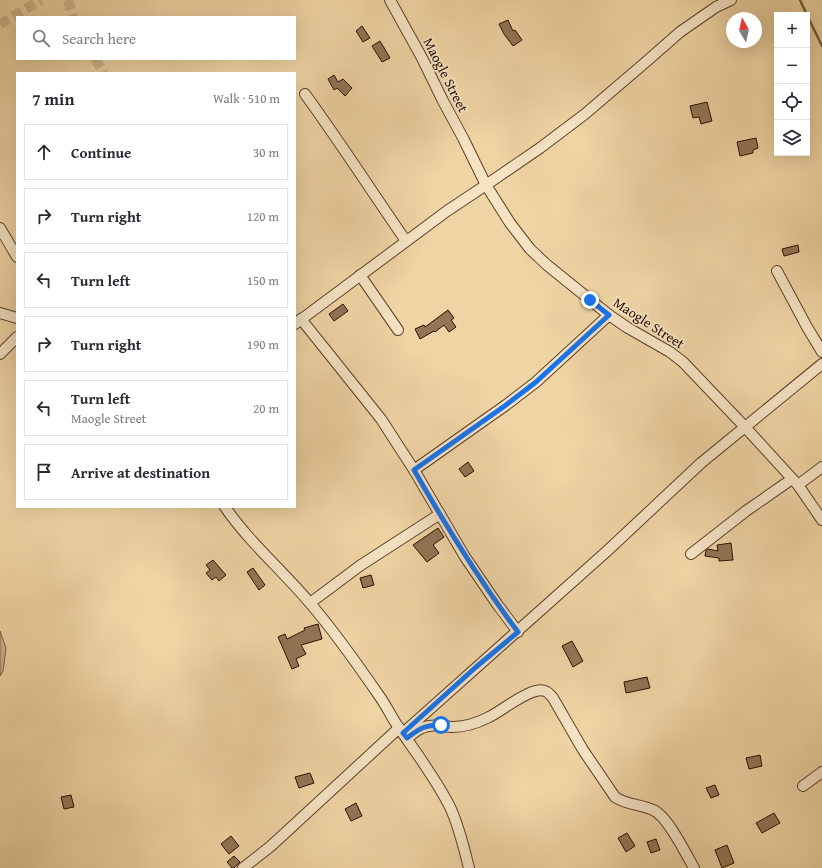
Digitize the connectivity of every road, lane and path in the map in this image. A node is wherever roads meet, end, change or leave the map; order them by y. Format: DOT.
graph roads {
  1 [pos="390,0"];
  2 [pos="731,0"];
  3 [pos="305,94"];
  4 [pos="486,185"];
  5 [pos="0,228"];
  6 [pos="406,241"];
  7 [pos="16,255"];
  8 [pos="777,271"];
  9 [pos="360,275"];
  10 [pos="0,313"];
  11 [pos="609,315"];
  12 [pos="16,317"];
  13 [pos="298,321"];
  14 [pos="398,330"];
  15 [pos="16,339"];
  16 [pos="822,352"];
  17 [pos="0,354"];
  18 [pos="822,364"];
  19 [pos="745,427"];
  20 [pos="822,467"];
  21 [pos="414,470"];
  22 [pos="795,482"];
  23 [pos="226,508"];
  24 [pos="440,514"];
  25 [pos="822,520"];
  26 [pos="691,554"];
  27 [pos="310,603"];
  28 [pos="518,632"];
  29 [pos="403,733"];
  30 [pos="822,772"];
  31 [pos="803,786"];
  32 [pos="243,868"];
  33 [pos="469,868"];
  34 [pos="694,868"];
  1 -- 4 [label="street, Maogle Street"];
  2 -- 4 [label="street"];
  3 -- 6 [label="street"];
  4 -- 6 [label="street"];
  4 -- 11 [label="street, Maogle Street"];
  5 -- 7 [label="street"];
  6 -- 9 [label="street"];
  8 -- 16 [label="street"];
  9 -- 13 [label="street"];
  9 -- 14 [label="street"];
  10 -- 12 [label="street"];
  11 -- 19 [label="street, Maogle Street"];
  11 -- 21 [label="street"];
  13 -- 21 [label="street"];
  15 -- 17 [label="street"];
  18 -- 19 [label="street"];
  19 -- 22 [label="street, Maogle Street"];
  19 -- 28 [label="street"];
  20 -- 22 [label="street"];
  21 -- 24 [label="street"];
  22 -- 25 [label="street, Maogle Street"];
  22 -- 26 [label="street"];
  23 -- 27 [label="street"];
  24 -- 27 [label="street"];
  24 -- 28 [label="street"];
  27 -- 29 [label="street"];
  28 -- 29 [label="street"];
  29 -- 32 [label="street"];
  29 -- 33 [label="street"];
  29 -- 34 [label="street"];
  30 -- 31 [label="street"];
}
